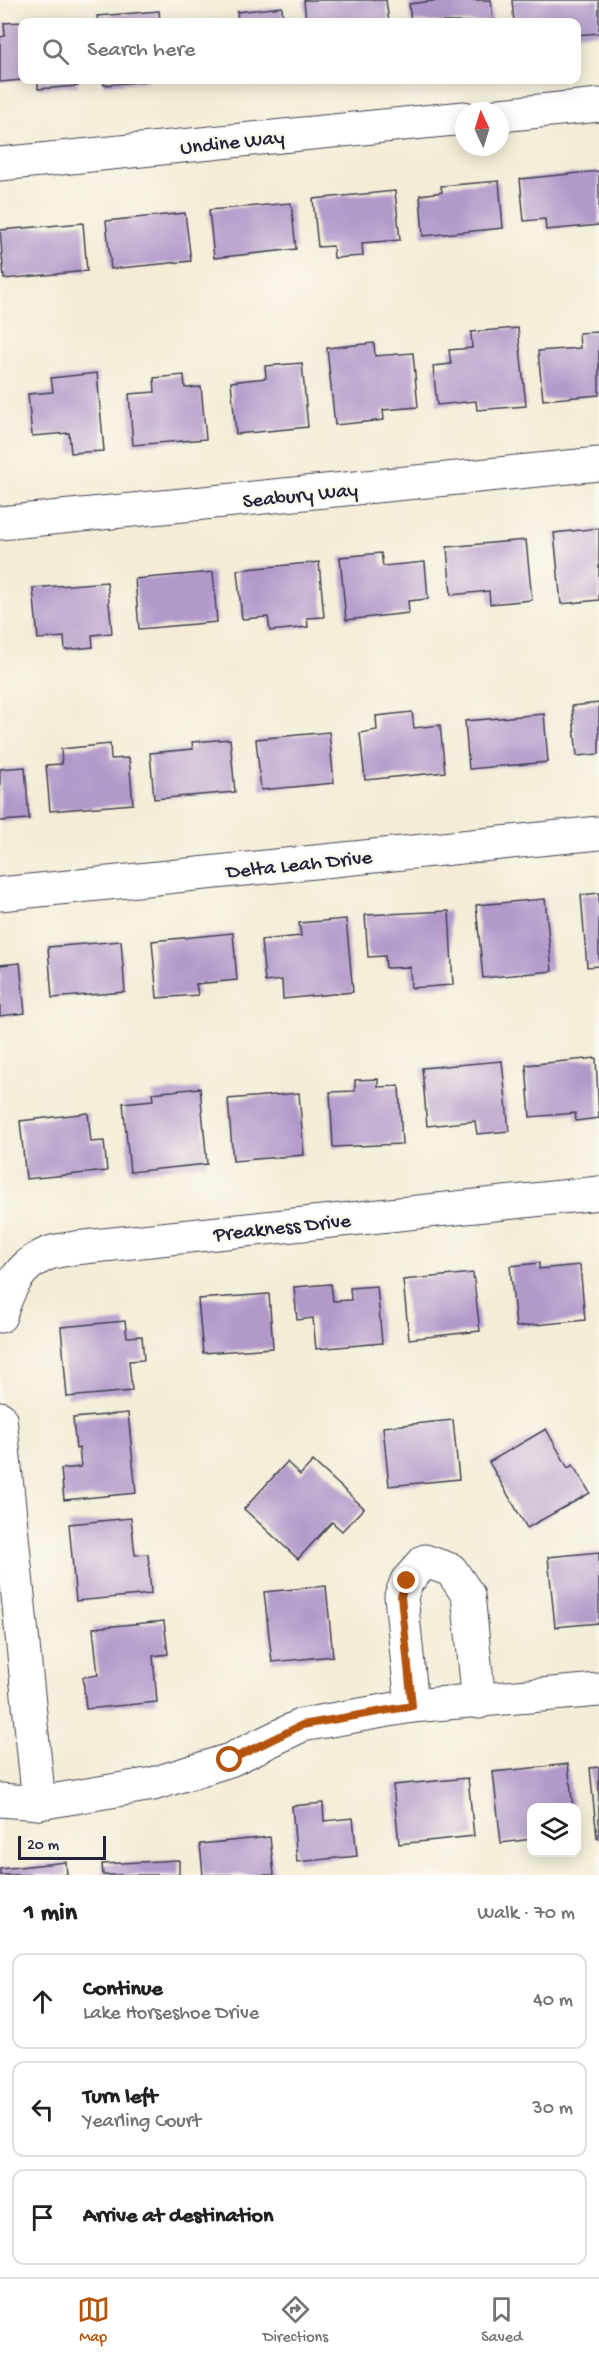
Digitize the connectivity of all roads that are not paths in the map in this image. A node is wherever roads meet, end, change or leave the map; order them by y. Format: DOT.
graph roads {
  1 [pos="599,105"];
  2 [pos="509,114"];
  3 [pos="455,119"];
  4 [pos="0,164"];
  5 [pos="599,464"];
  6 [pos="0,524"];
  7 [pos="599,833"];
  8 [pos="0,894"];
  9 [pos="599,1193"];
  10 [pos="0,1316"];
  11 [pos="0,1418"];
  12 [pos="599,1690"];
  13 [pos="479,1702"];
  14 [pos="412,1706"];
  15 [pos="0,1800"];
  16 [pos="39,1803"];
  1 -- 2 [label="street"];
  3 -- 4 [label="street, Undine Way"];
  5 -- 6 [label="street, Seabury Way"];
  7 -- 8 [label="street, Delta Leah Drive"];
  9 -- 10 [label="street, Preakness Drive"];
  11 -- 16 [label="street"];
  12 -- 13 [label="street"];
  13 -- 14 [label="street"];
  13 -- 14 [label="street"];
  14 -- 16 [label="street"];
  15 -- 16 [label="street"];
}
